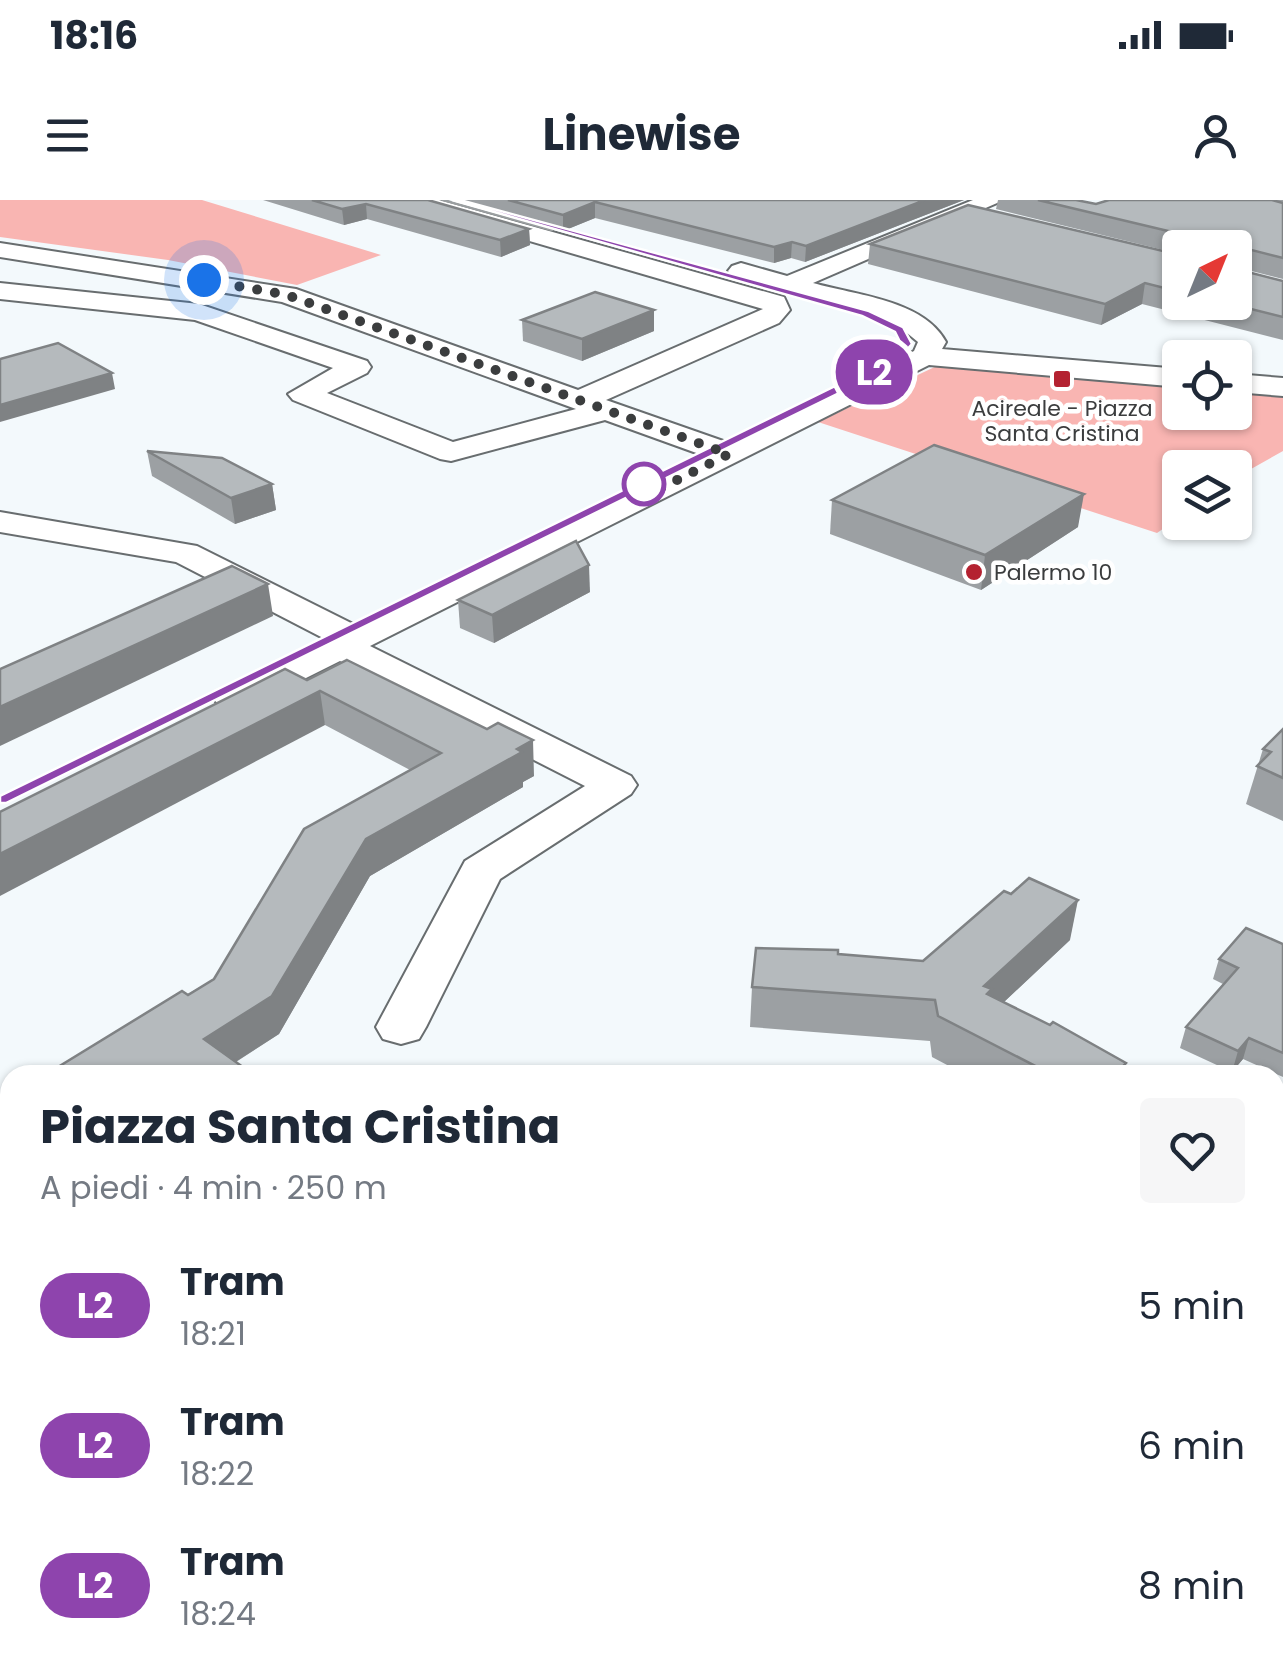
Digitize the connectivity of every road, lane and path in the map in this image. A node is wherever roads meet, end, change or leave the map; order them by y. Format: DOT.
graph roads {
  1 [pos="414,200"];
  2 [pos="482,200"];
  3 [pos="928,200"];
  4 [pos="996,210"];
  5 [pos="966,211"];
  6 [pos="0,250"];
  7 [pos="240,286"];
  8 [pos="0,292"];
  9 [pos="783,297"];
  10 [pos="199,312"];
  11 [pos="925,356"];
  12 [pos="1162,376"];
  13 [pos="1252,384"];
  14 [pos="1283,387"];
  15 [pos="593,405"];
  16 [pos="729,454"];
  17 [pos="0,522"];
  18 [pos="347,643"];
  19 [pos="197,718"];
  20 [pos="402,1026"];
  1 -- 9 [label="street"];
  2 -- 9 [label="street"];
  3 -- 5 [label="street"];
  4 -- 5 [label="street"];
  5 -- 9 [label="street"];
  6 -- 7 [label="street"];
  7 -- 10 [label="street"];
  7 -- 15 [label="street"];
  8 -- 10 [label="street"];
  9 -- 11 [label="street"];
  9 -- 15 [label="street"];
  10 -- 15 [label="street"];
  11 -- 12 [label="street"];
  11 -- 16 [label="street"];
  13 -- 14 [label="street"];
  15 -- 16 [label="street"];
  16 -- 18 [label="street"];
  17 -- 18 [label="street"];
  18 -- 19 [label="street"];
  18 -- 20 [label="street"];
}
